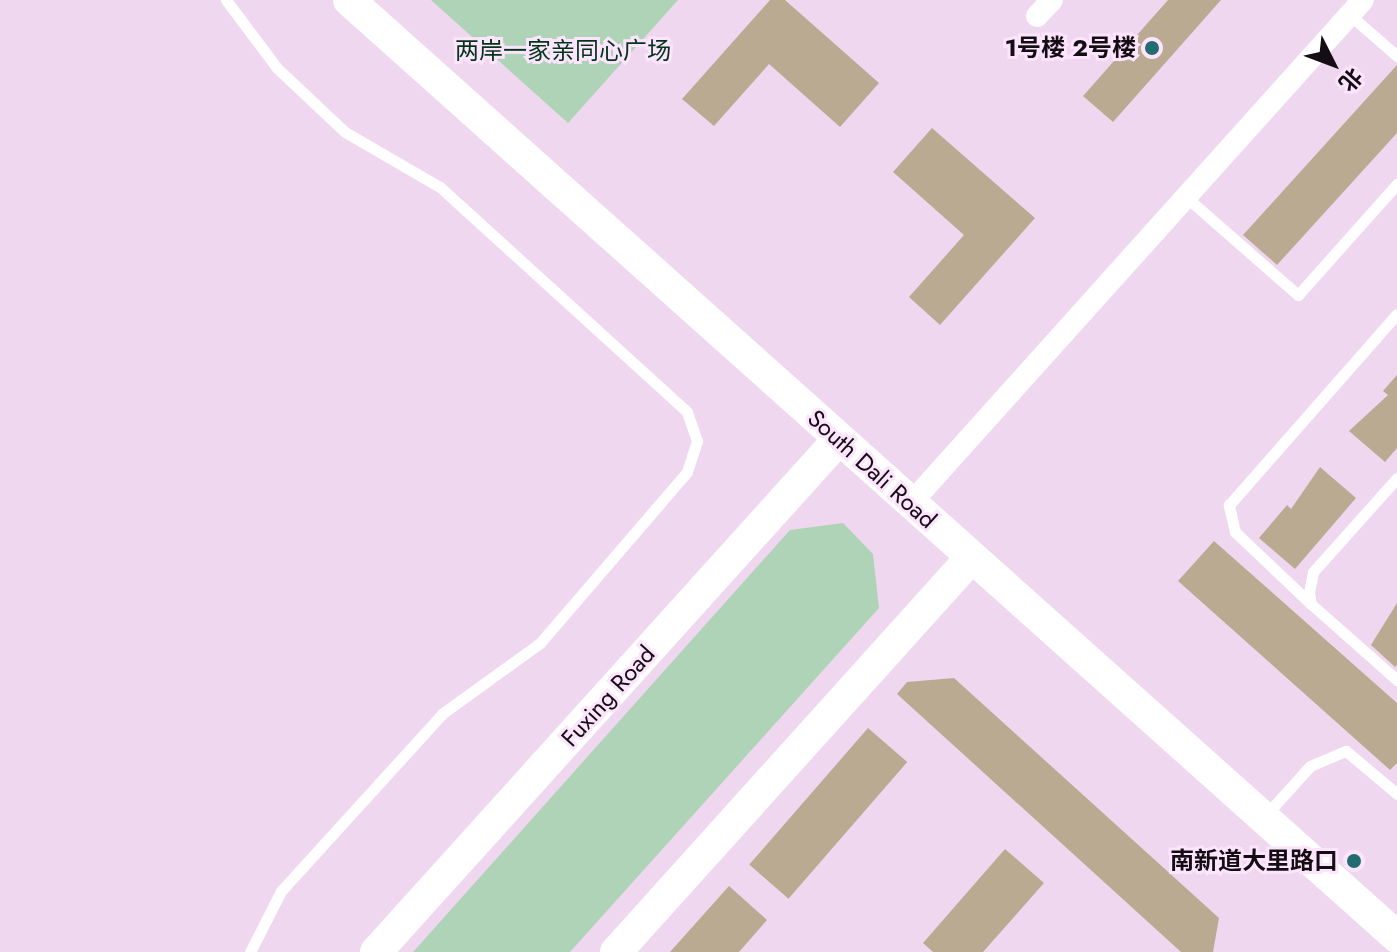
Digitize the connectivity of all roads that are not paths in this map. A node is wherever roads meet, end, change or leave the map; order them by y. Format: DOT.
graph roads {
  1 [pos="226,0"];
  2 [pos="349,0"];
  3 [pos="1357,7"];
  4 [pos="1397,56"];
  5 [pos="1397,184"];
  6 [pos="1186,197"];
  7 [pos="1397,314"];
  8 [pos="839,439"];
  9 [pos="1397,478"];
  10 [pos="911,503"];
  11 [pos="971,558"];
  12 [pos="1311,604"];
  13 [pos="1397,680"];
  14 [pos="1397,794"];
  15 [pos="1263,817"];
  16 [pos="1397,937"];
  17 [pos="250,952"];
  18 [pos="376,952"];
  19 [pos="616,952"];
  1 -- 17 [label="lane"];
  2 -- 8 [label="main road, South Dali Road"];
  3 -- 4 [label="lane"];
  3 -- 6 [label="street"];
  5 -- 6 [label="lane"];
  6 -- 10 [label="street"];
  7 -- 12 [label="lane"];
  8 -- 10 [label="main road, South Dali Road"];
  8 -- 18 [label="main road, Fuxing Road"];
  9 -- 12 [label="lane"];
  10 -- 11 [label="main road, South Dali Road"];
  11 -- 15 [label="main road, South Dali Road"];
  11 -- 19 [label="main road"];
  12 -- 13 [label="lane"];
  14 -- 15 [label="lane"];
  15 -- 16 [label="main road, South Dali Road"];
}
